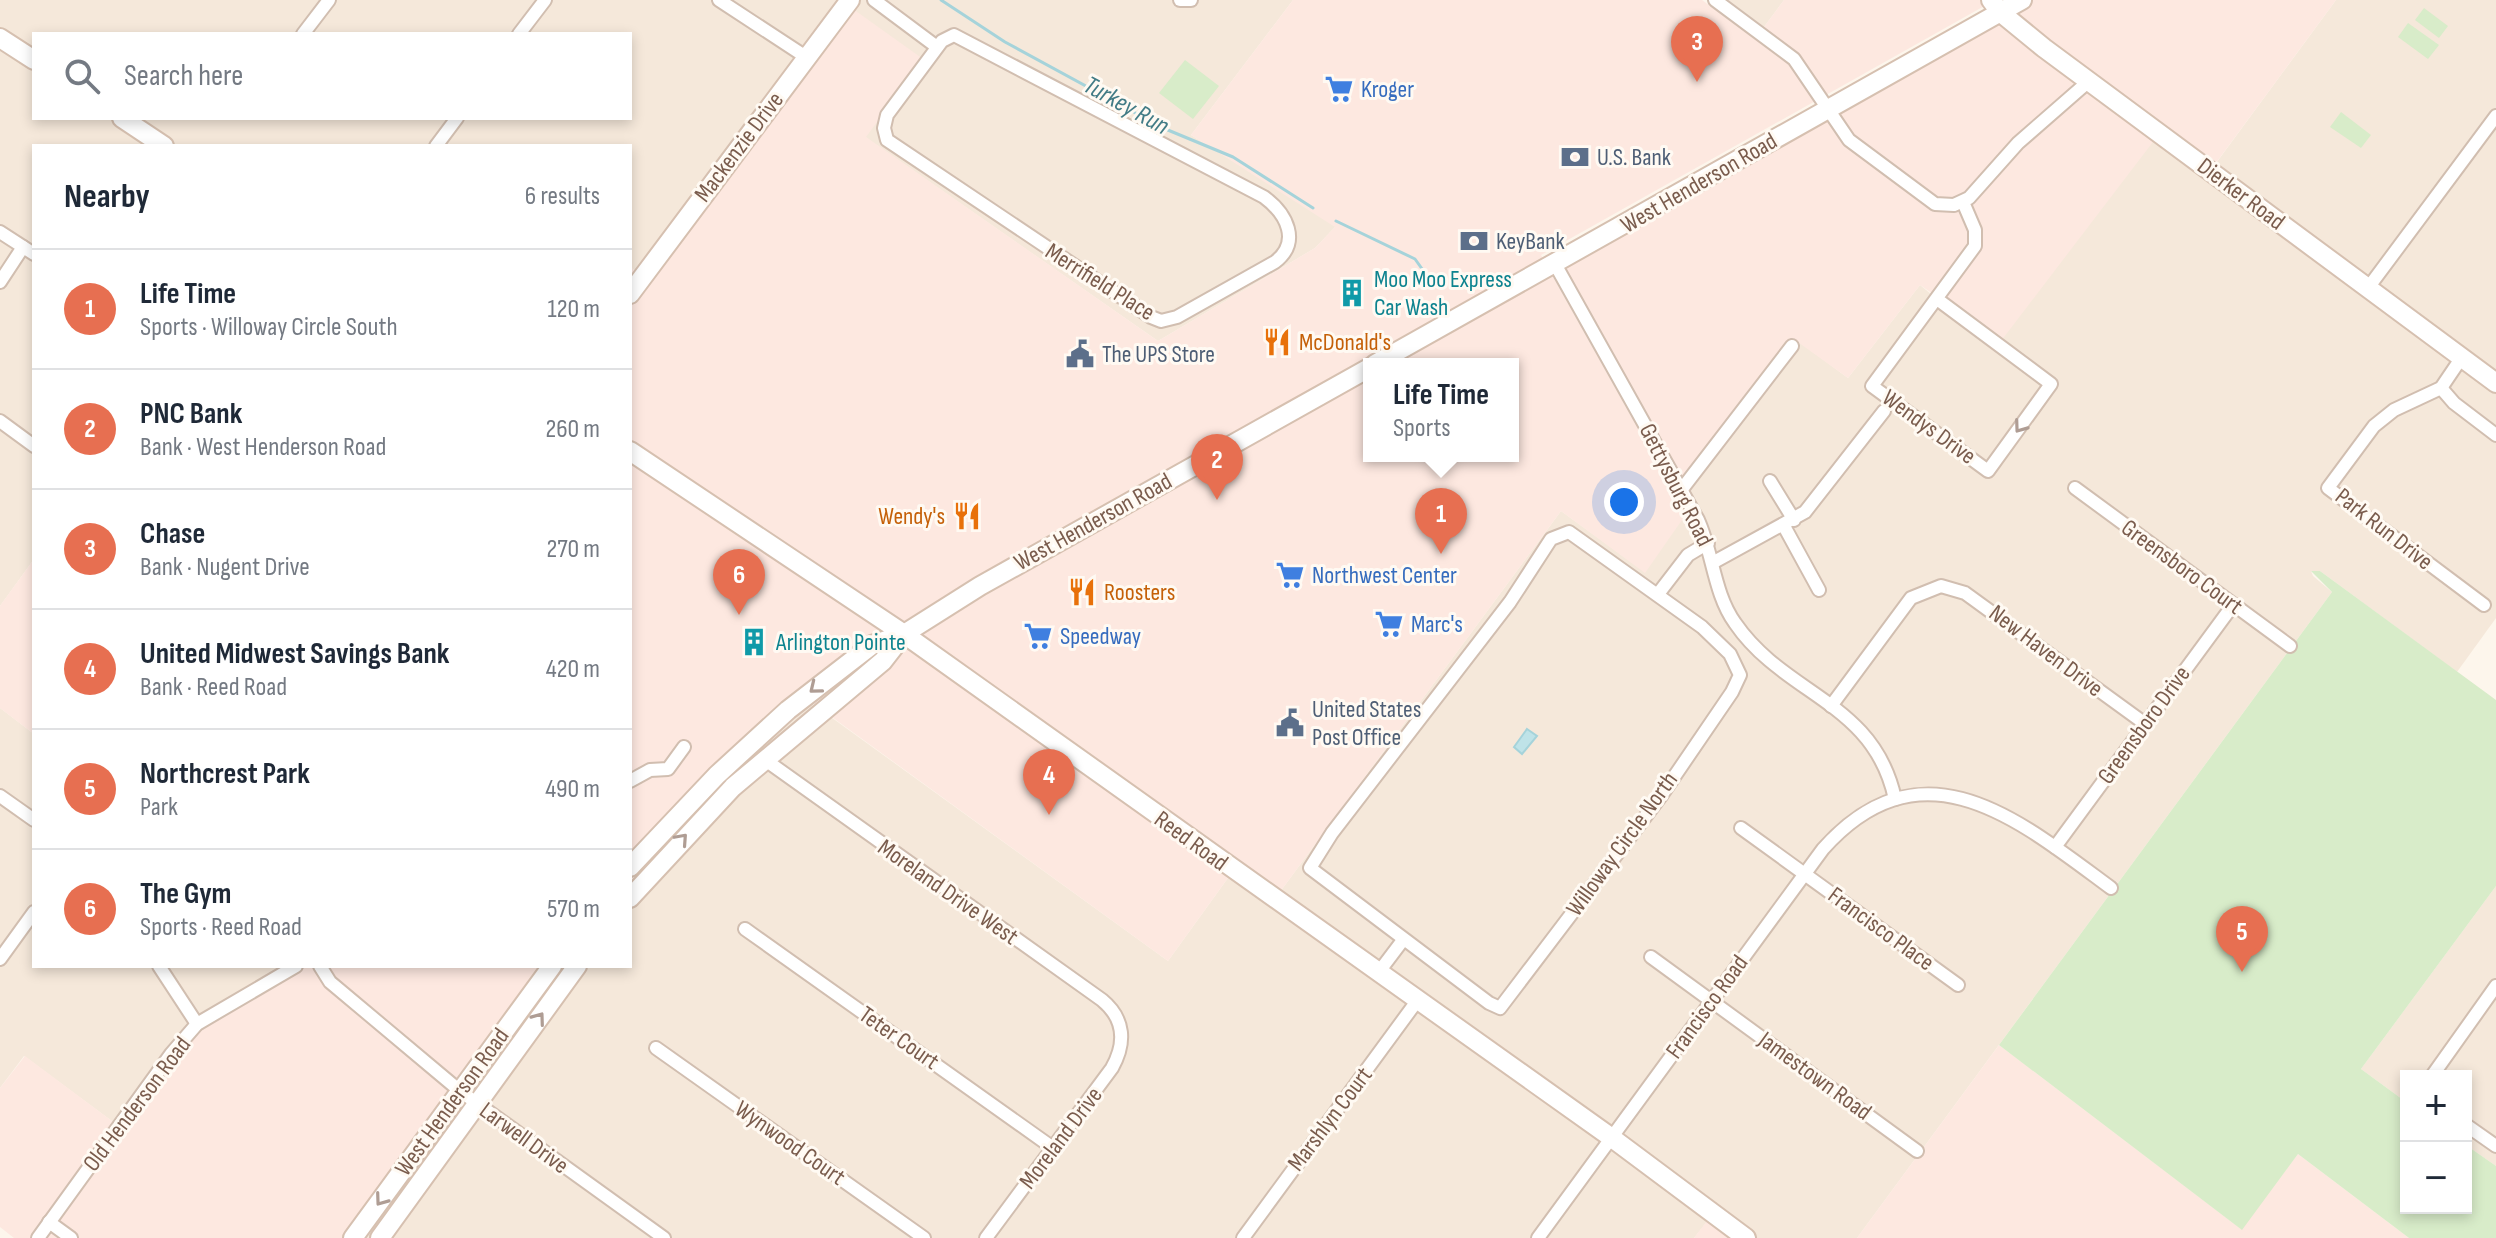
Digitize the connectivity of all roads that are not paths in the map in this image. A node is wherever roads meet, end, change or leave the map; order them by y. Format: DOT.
graph roads {
  1 [pos="329,0"];
  2 [pos="545,0"];
  3 [pos="719,0"];
  4 [pos="850,0"];
  5 [pos="874,0"];
  6 [pos="1180,0"];
  7 [pos="1191,0"];
  8 [pos="1715,0"];
  9 [pos="2022,0"];
  10 [pos="1995,6"];
  11 [pos="305,32"];
  12 [pos="521,32"];
  13 [pos="0,38"];
  14 [pos="937,47"];
  15 [pos="806,57"];
  16 [pos="32,59"];
  17 [pos="2089,81"];
  18 [pos="1827,110"];
  19 [pos="2496,116"];
  20 [pos="125,120"];
  21 [pos="456,120"];
  22 [pos="161,144"];
  23 [pos="438,144"];
  24 [pos="1963,202"];
  25 [pos="0,232"];
  26 [pos="28,250"];
  27 [pos="1555,264"];
  28 [pos="0,282"];
  29 [pos="2368,288"];
  30 [pos="632,291"];
  31 [pos="1937,299"];
  32 [pos="1792,346"];
  33 [pos="2462,357"];
  34 [pos="1386,358"];
  35 [pos="1363,371"];
  36 [pos="2496,383"];
  37 [pos="2441,388"];
  38 [pos="1884,411"];
  39 [pos="0,421"];
  40 [pos="2496,435"];
  41 [pos="32,445"];
  42 [pos="632,452"];
  43 [pos="1770,481"];
  44 [pos="2075,488"];
  45 [pos="1682,489"];
  46 [pos="1789,523"];
  47 [pos="1708,543"];
  48 [pos="1714,562"];
  49 [pos="1819,590"];
  50 [pos="1658,594"];
  51 [pos="2233,605"];
  52 [pos="2484,605"];
  53 [pos="904,634"];
  54 [pos="2290,646"];
  55 [pos="1831,706"];
  56 [pos="788,710"];
  57 [pos="2144,723"];
  58 [pos="684,747"];
  59 [pos="726,749"];
  60 [pos="764,759"];
  61 [pos="632,780"];
  62 [pos="0,796"];
  63 [pos="1895,799"];
  64 [pos="32,819"];
  65 [pos="1741,828"];
  66 [pos="2055,847"];
  67 [pos="632,865"];
  68 [pos="1803,874"];
  69 [pos="2111,888"];
  70 [pos="632,896"];
  71 [pos="32,915"];
  72 [pos="745,929"];
  73 [pos="1403,940"];
  74 [pos="1651,957"];
  75 [pos="0,959"];
  76 [pos="160,968"];
  77 [pos="293,968"];
  78 [pos="322,968"];
  79 [pos="551,968"];
  80 [pos="576,968"];
  81 [pos="1378,973"];
  82 [pos="1958,985"];
  83 [pos="2496,986"];
  84 [pos="1417,1001"];
  85 [pos="1711,1001"];
  86 [pos="2491,1001"];
  87 [pos="197,1024"];
  88 [pos="1122,1032"];
  89 [pos="656,1048"];
  90 [pos="2437,1070"];
  91 [pos="460,1091"];
  92 [pos="477,1104"];
  93 [pos="2472,1129"];
  94 [pos="1612,1138"];
  95 [pos="2496,1146"];
  96 [pos="1053,1148"];
  97 [pos="1917,1151"];
  98 [pos="49,1222"];
  99 [pos="38,1238"];
  100 [pos="71,1238"];
  101 [pos="353,1238"];
  102 [pos="380,1238"];
  103 [pos="664,1238"];
  104 [pos="924,1238"];
  105 [pos="986,1238"];
  106 [pos="1243,1238"];
  107 [pos="1538,1238"];
  108 [pos="1746,1238"];
  1 -- 11 [label="street"];
  2 -- 12 [label="street"];
  3 -- 15 [label="street"];
  4 -- 15 [label="main road, Mackenzie Drive"];
  5 -- 14 [label="street"];
  6 -- 7 [label="street"];
  8 -- 18 [label="street"];
  9 -- 10 [label="main road, West Henderson Road"];
  10 -- 17 [label="main road, Dierker Road"];
  10 -- 18 [label="main road, West Henderson Road"];
  13 -- 16 [label="main road"];
  14 -- 14 [label="street, Merrifield Place"];
  15 -- 30 [label="main road, Mackenzie Drive"];
  17 -- 24 [label="street"];
  17 -- 29 [label="main road, Dierker Road"];
  18 -- 24 [label="street"];
  18 -- 27 [label="main road, West Henderson Road"];
  19 -- 29 [label="street"];
  20 -- 22 [label="main road"];
  21 -- 23 [label="street"];
  24 -- 31 [label="street, Wendys Drive"];
  25 -- 26 [label="street"];
  26 -- 28 [label="street"];
  27 -- 34 [label="main road, West Henderson Road"];
  27 -- 45 [label="street, Gettysburg Road"];
  29 -- 33 [label="main road, Dierker Road"];
  31 -- 31 [label="street, Wendys Drive, one-way"];
  32 -- 45 [label="street"];
  33 -- 36 [label="main road, Dierker Road"];
  33 -- 37 [label="street"];
  35 -- 53 [label="main road, West Henderson Road"];
  37 -- 40 [label="street"];
  37 -- 52 [label="street, Park Run Drive"];
  38 -- 46 [label="street"];
  39 -- 41 [label="street"];
  42 -- 53 [label="main road, Reed Road"];
  43 -- 46 [label="street"];
  44 -- 51 [label="street, Greensboro Court"];
  45 -- 47 [label="street, Gettysburg Road"];
  46 -- 48 [label="street"];
  46 -- 49 [label="street"];
  47 -- 48 [label="street, Gettysburg Road"];
  47 -- 50 [label="street"];
  48 -- 55 [label="street, Gettysburg Road"];
  50 -- 73 [label="street, Willoway Circle North"];
  50 -- 73 [label="street"];
  51 -- 54 [label="street, Greensboro Court"];
  51 -- 57 [label="street, Greensboro Drive"];
  53 -- 56 [label="main road, West Henderson Road, one-way"];
  53 -- 60 [label="main road, West Henderson Road"];
  53 -- 81 [label="main road, Reed Road"];
  55 -- 57 [label="street, New Haven Drive"];
  55 -- 63 [label="street, Gettysburg Road"];
  56 -- 59 [label="main road"];
  56 -- 67 [label="main road, West Henderson Road"];
  57 -- 66 [label="street, Greensboro Drive"];
  58 -- 61 [label="street"];
  70 -- 60 [label="main road, West Henderson Road, one-way"];
  60 -- 88 [label="street, Moreland Drive West"];
  62 -- 64 [label="street"];
  63 -- 66 [label="street"];
  63 -- 68 [label="street, Francisco Road"];
  65 -- 68 [label="street, Francisco Place"];
  66 -- 69 [label="street"];
  68 -- 82 [label="street, Francisco Place"];
  68 -- 85 [label="street, Francisco Road"];
  71 -- 75 [label="street"];
  72 -- 96 [label="street, Teter Court"];
  73 -- 81 [label="street"];
  74 -- 85 [label="street, Jamestown Road"];
  76 -- 87 [label="street"];
  77 -- 87 [label="street, Old Henderson Road"];
  78 -- 91 [label="street, Larwell Drive"];
  79 -- 91 [label="main road, West Henderson Road"];
  92 -- 80 [label="main road, West Henderson Road, one-way"];
  81 -- 84 [label="main road, Reed Road"];
  83 -- 86 [label="street"];
  84 -- 94 [label="main road, Reed Road"];
  84 -- 106 [label="street, Marshlyn Court"];
  85 -- 94 [label="street, Francisco Road"];
  85 -- 97 [label="street, Jamestown Road"];
  86 -- 90 [label="street"];
  87 -- 98 [label="street, Old Henderson Road"];
  88 -- 96 [label="street, Moreland Drive"];
  89 -- 104 [label="street, Wynwood Court"];
  91 -- 92 [label="street, Larwell Drive"];
  91 -- 101 [label="main road, West Henderson Road, one-way"];
  92 -- 102 [label="main road, West Henderson Road"];
  92 -- 103 [label="street, Larwell Drive"];
  93 -- 95 [label="street"];
  94 -- 107 [label="street, Francisco Road"];
  94 -- 108 [label="main road, Reed Road"];
  96 -- 105 [label="street, Moreland Drive"];
  98 -- 99 [label="street, Old Henderson Road"];
  98 -- 100 [label="street"];
}
